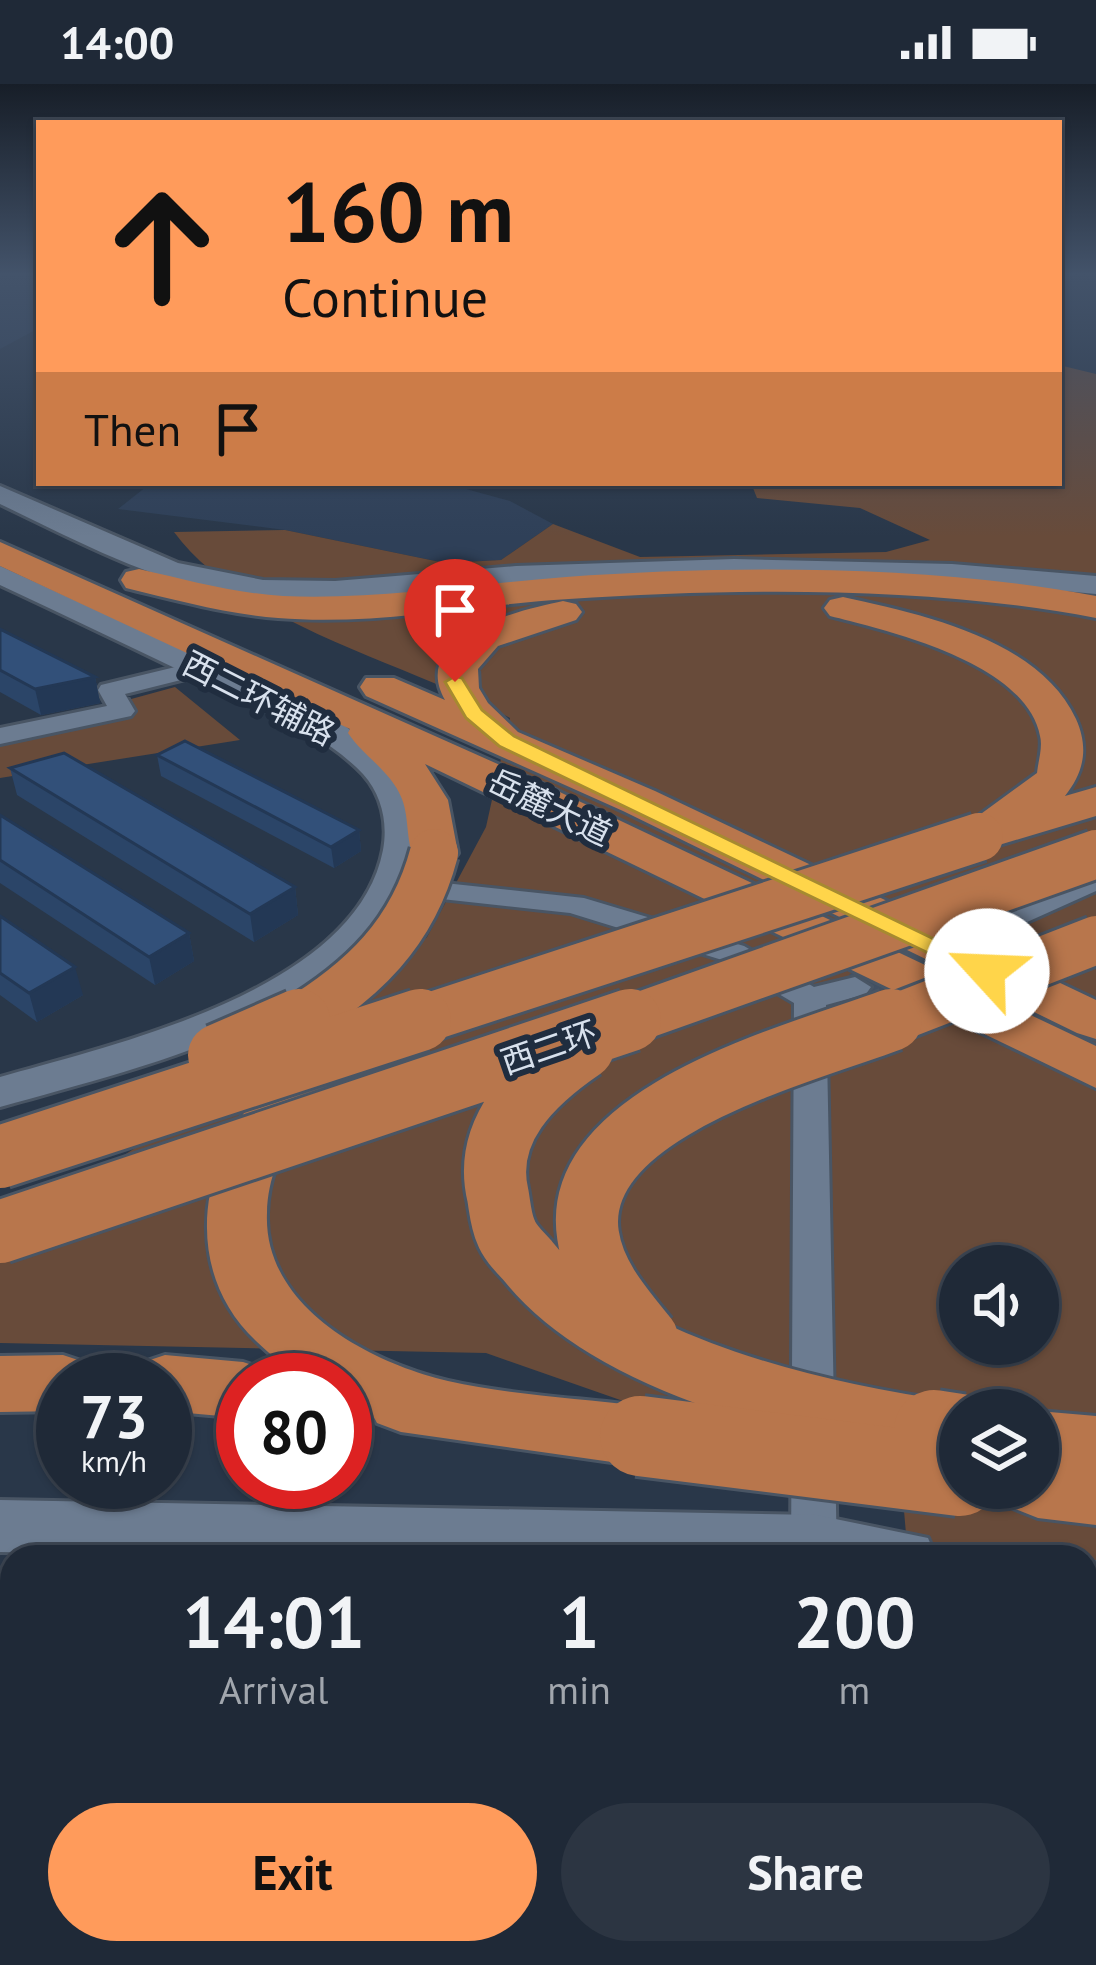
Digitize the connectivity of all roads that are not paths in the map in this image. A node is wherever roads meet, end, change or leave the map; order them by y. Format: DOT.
graph roads {
  1 [pos="0,494"];
  2 [pos="0,518"];
  3 [pos="0,553"];
  4 [pos="0,574"];
  5 [pos="139,580"];
  6 [pos="1096,585"];
  7 [pos="1008,590"];
  8 [pos="1096,597"];
  9 [pos="1096,607"];
  10 [pos="200,668"];
  11 [pos="323,701"];
  12 [pos="0,736"];
  13 [pos="507,741"];
  14 [pos="1096,801"];
  15 [pos="979,837"];
  16 [pos="1096,854"];
  17 [pos="1096,880"];
  18 [pos="393,887"];
  19 [pos="965,938"];
  20 [pos="1096,940"];
  21 [pos="854,987"];
  22 [pos="810,999"];
  23 [pos="629,1020"];
  24 [pos="1096,1022"];
  25 [pos="399,1028"];
  26 [pos="1096,1069"];
  27 [pos="0,1092"];
  28 [pos="0,1125"];
  29 [pos="0,1157"];
  30 [pos="0,1232"];
  31 [pos="665,1357"];
  32 [pos="36,1383"];
  33 [pos="0,1384"];
  34 [pos="372,1401"];
  35 [pos="438,1406"];
  36 [pos="939,1430"];
  37 [pos="1059,1443"];
  38 [pos="1096,1446"];
  39 [pos="939,1473"];
  40 [pos="1059,1489"];
  41 [pos="1096,1493"];
  42 [pos="0,1526"];
  43 [pos="673,1545"];
  44 [pos="815,1545"];
  1 -- 6 [label="street"];
  2 -- 5 [label="highway, 岳麓大道"];
  3 -- 11 [label="highway, 岳麓大道"];
  4 -- 10 [label="street, 西二环辅路"];
  5 -- 7 [label="highway"];
  5 -- 13 [label="highway, 岳麓大道"];
  7 -- 8 [label="highway"];
  7 -- 9 [label="highway"];
  10 -- 12 [label="street"];
  10 -- 18 [label="street, 西二环辅路"];
  11 -- 26 [label="highway, 岳麓大道"];
  11 -- 28 [label="highway, bridge"];
  13 -- 15 [label="highway"];
  13 -- 24 [label="highway, 岳麓大道"];
  14 -- 15 [label="highway"];
  15 -- 25 [label="highway, bridge"];
  16 -- 23 [label="highway, 西二环, bridge"];
  17 -- 19 [label="street"];
  18 -- 22 [label="street"];
  18 -- 27 [label="street, 西二环辅路"];
  20 -- 31 [label="highway, bridge"];
  21 -- 22 [label="street"];
  22 -- 44 [label="street"];
  23 -- 30 [label="highway, 西二环, bridge"];
  23 -- 31 [label="highway, bridge"];
  25 -- 29 [label="highway, bridge"];
  25 -- 35 [label="highway, bridge"];
  31 -- 36 [label="highway, bridge"];
  32 -- 33 [label="highway"];
  34 -- 35 [label="highway"];
  35 -- 39 [label="highway, bridge"];
  37 -- 38 [label="highway"];
  40 -- 41 [label="highway"];
  42 -- 43 [label="street"];
}
